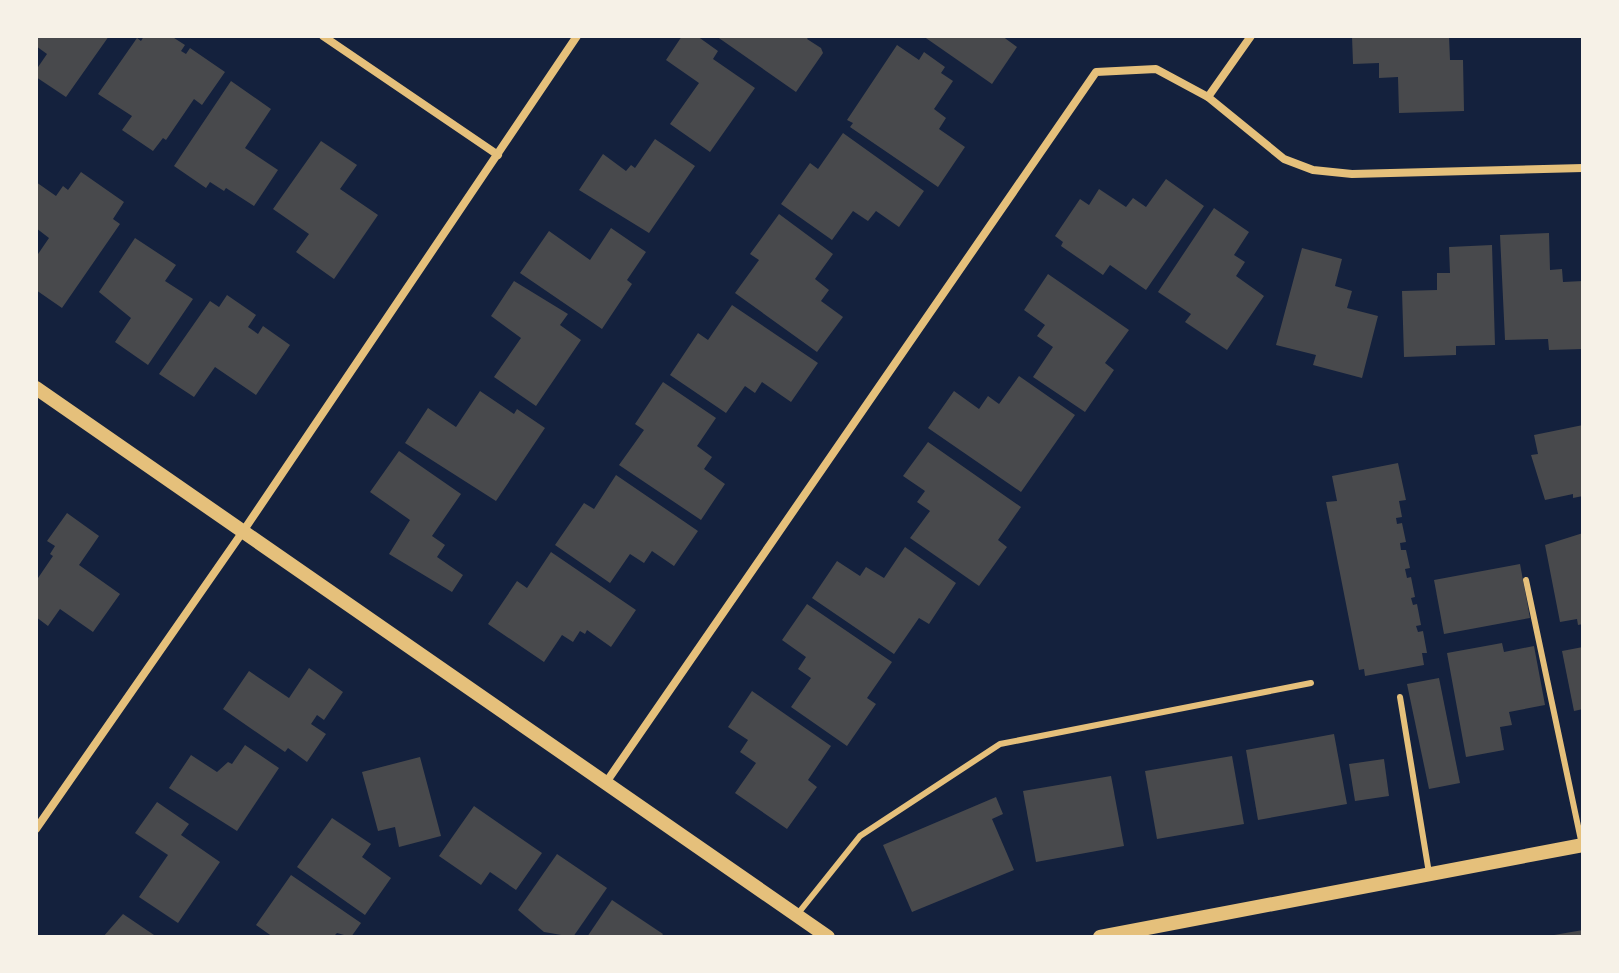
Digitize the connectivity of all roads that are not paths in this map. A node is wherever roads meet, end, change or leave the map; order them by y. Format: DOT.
graph roads {
  1 [pos="323,36"];
  2 [pos="577,36"];
  3 [pos="1251,36"];
  4 [pos="1208,97"];
  5 [pos="498,155"];
  6 [pos="1583,168"];
  7 [pos="36,388"];
  8 [pos="244,530"];
  9 [pos="1526,580"];
  10 [pos="1311,683"];
  11 [pos="1400,697"];
  12 [pos="605,785"];
  13 [pos="36,829"];
  14 [pos="1583,845"];
  15 [pos="1430,876"];
  16 [pos="796,916"];
  17 [pos="828,937"];
  18 [pos="1100,937"];
  1 -- 5 [label="street"];
  2 -- 5 [label="street"];
  3 -- 4 [label="street"];
  4 -- 6 [label="street"];
  4 -- 12 [label="street"];
  5 -- 8 [label="street"];
  7 -- 8 [label="street"];
  8 -- 12 [label="street"];
  8 -- 13 [label="street"];
  9 -- 14 [label="lane"];
  10 -- 16 [label="lane"];
  11 -- 15 [label="lane"];
  12 -- 16 [label="street"];
  14 -- 15 [label="street"];
  15 -- 18 [label="street"];
  16 -- 17 [label="street"];
}
